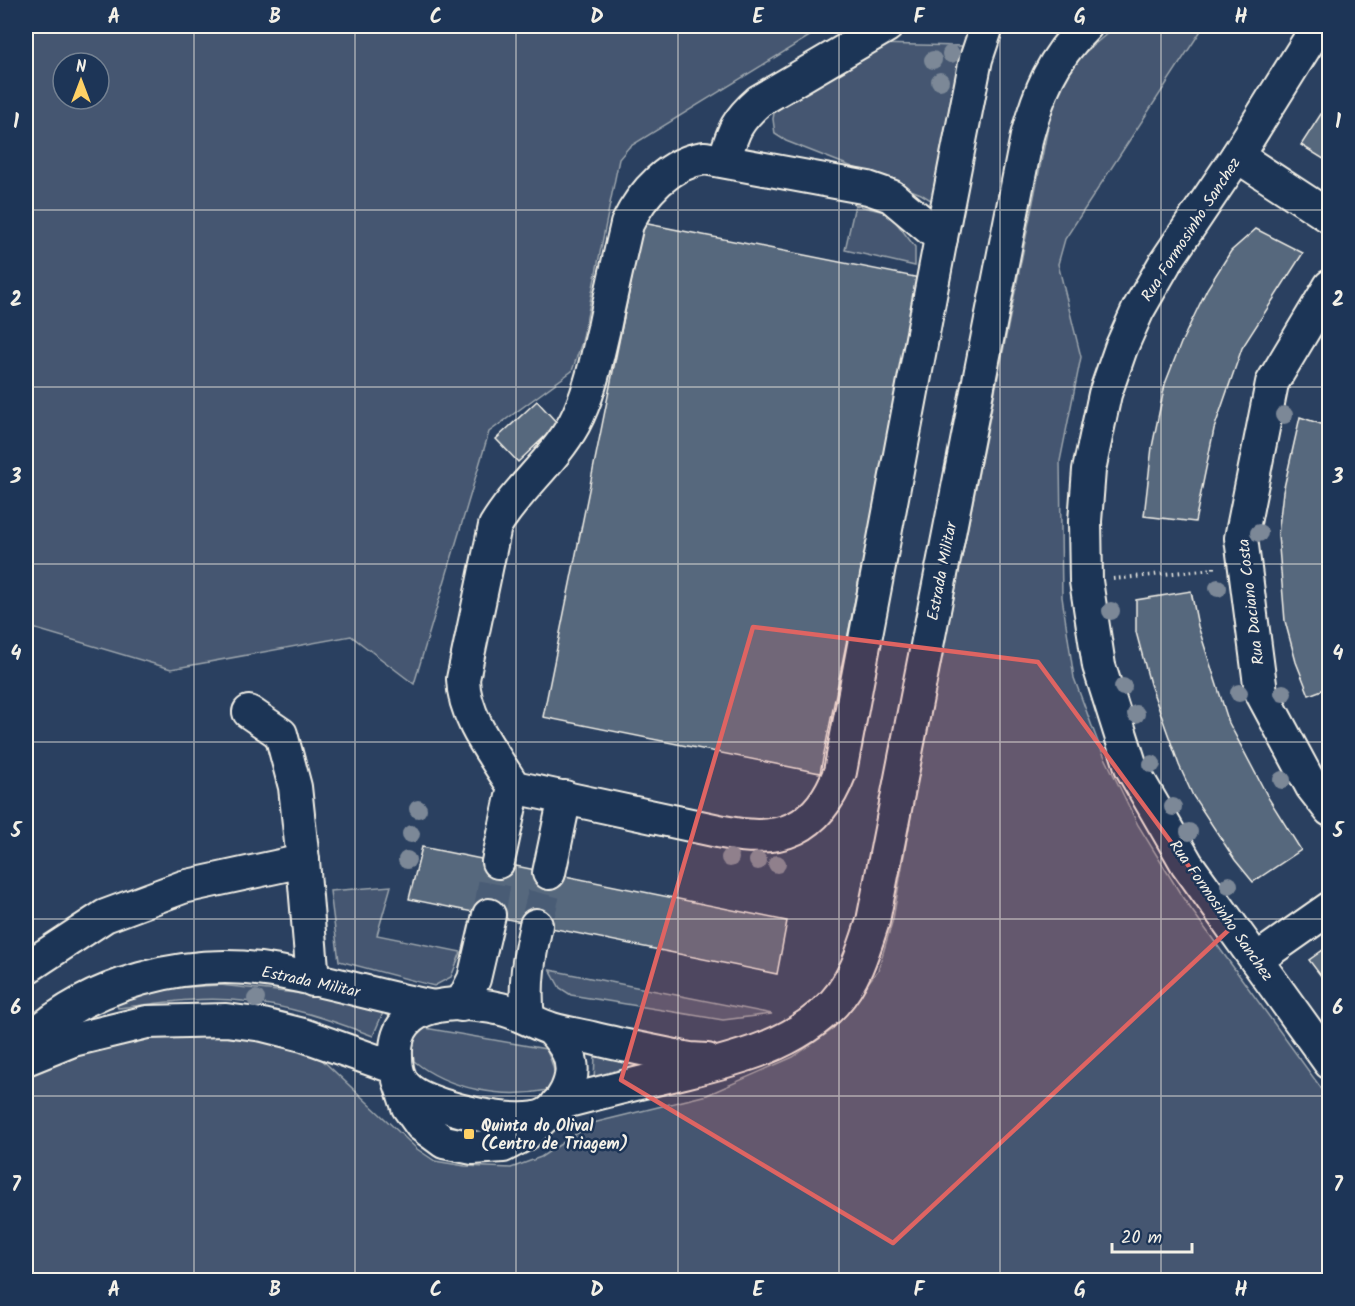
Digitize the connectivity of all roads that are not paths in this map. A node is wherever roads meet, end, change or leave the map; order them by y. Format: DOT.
graph roads {
  1 [pos="887,26"];
  2 [pos="987,26"];
  3 [pos="1086,26"];
  4 [pos="1318,26"];
  5 [pos="1237,156"];
  6 [pos="724,161"];
  7 [pos="1329,217"];
  8 [pos="941,238"];
  9 [pos="1329,286"];
  10 [pos="249,712"];
  11 [pos="514,787"];
  12 [pos="565,797"];
  13 [pos="1329,810"];
  14 [pos="303,861"];
  15 [pos="498,862"];
  16 [pos="549,873"];
  17 [pos="1329,908"];
  18 [pos="489,915"];
  19 [pos="536,925"];
  20 [pos="1256,960"];
  21 [pos="26,968"];
  22 [pos="313,980"];
  23 [pos="448,1006"];
  24 [pos="539,1023"];
  25 [pos="26,1042"];
  26 [pos="26,1059"];
  27 [pos="728,1061"];
  28 [pos="1329,1063"];
  29 [pos="398,1074"];
  30 [pos="552,1110"];
  1 -- 6 [label="street"];
  2 -- 8 [label="street"];
  3 -- 27 [label="street, Estrada Militar"];
  4 -- 5 [label="street, Rua Formosinho Sanchez"];
  5 -- 7 [label="street"];
  5 -- 20 [label="street, Rua Formosinho Sanchez"];
  6 -- 8 [label="street"];
  6 -- 11 [label="street"];
  8 -- 12 [label="street"];
  9 -- 13 [label="street, Rua Daciano Costa"];
  10 -- 14 [label="street"];
  11 -- 12 [label="street"];
  11 -- 15 [label="street"];
  12 -- 16 [label="street"];
  14 -- 21 [label="street"];
  14 -- 22 [label="street"];
  17 -- 20 [label="street"];
  18 -- 23 [label="street"];
  19 -- 24 [label="street"];
  20 -- 28 [label="street, Rua Formosinho Sanchez"];
  22 -- 23 [label="street, Estrada Militar"];
  22 -- 25 [label="street, Estrada Militar"];
  23 -- 24 [label="street, Estrada Militar"];
  23 -- 29 [label="street"];
  24 -- 27 [label="street, Estrada Militar"];
  24 -- 30 [label="street"];
  26 -- 29 [label="street, Estrada Militar"];
  27 -- 30 [label="street, Estrada Militar"];
  29 -- 30 [label="street, Estrada Militar"];
}
